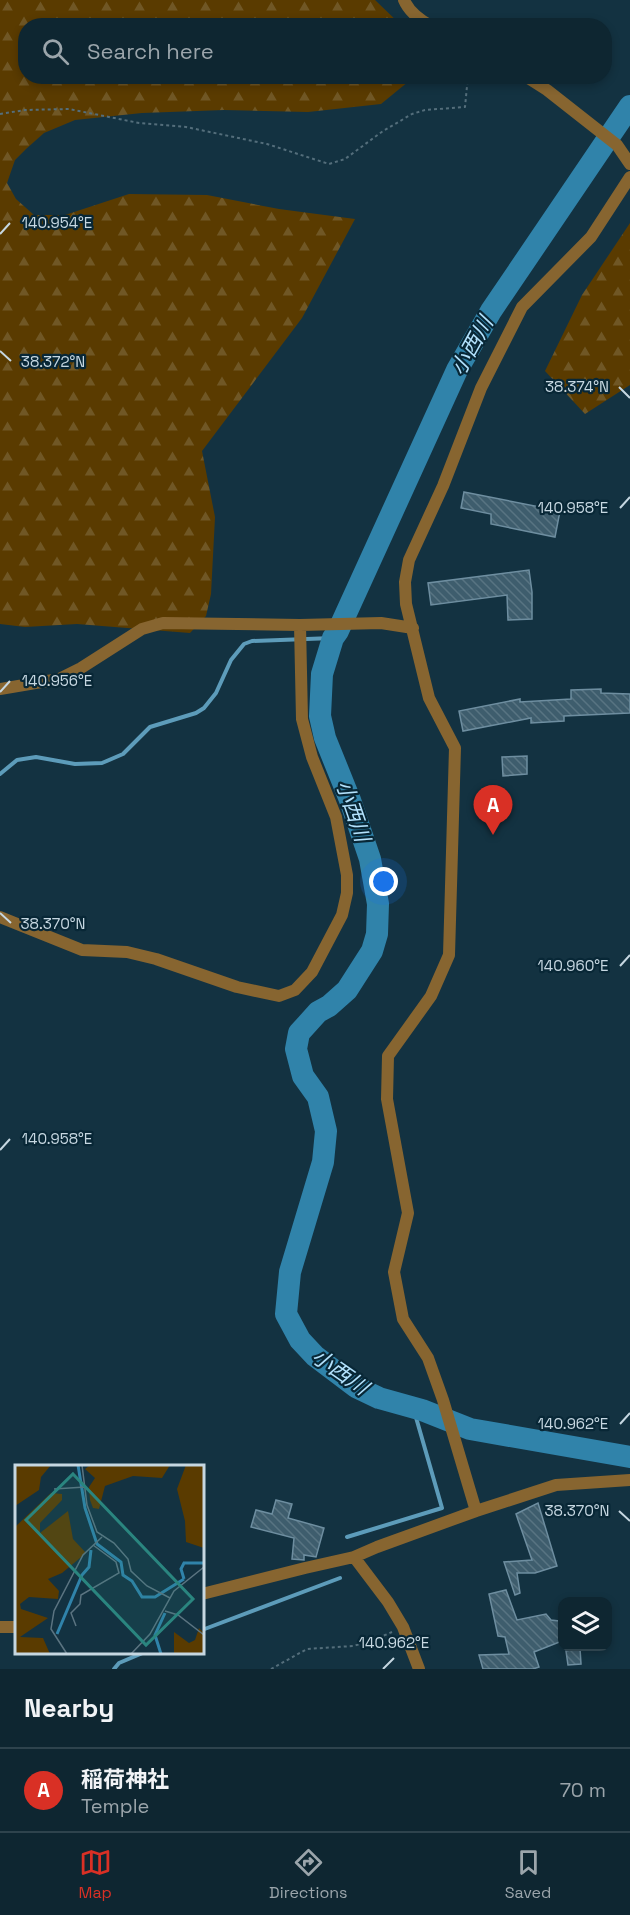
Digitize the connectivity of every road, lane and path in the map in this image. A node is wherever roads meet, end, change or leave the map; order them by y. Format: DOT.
graph roads {
  1 [pos="404,0"];
  2 [pos="419,18"];
  3 [pos="467,84"];
  4 [pos="536,84"];
  5 [pos="0,114"];
  6 [pos="630,164"];
  7 [pos="630,177"];
  8 [pos="300,625"];
  9 [pos="413,628"];
  10 [pos="0,689"];
  11 [pos="0,917"];
  12 [pos="630,1479"];
  13 [pos="476,1510"];
  14 [pos="354,1557"];
  15 [pos="204,1594"];
  16 [pos="403,1627"];
  17 [pos="272,1669"];
  18 [pos="419,1669"];
  1 -- 2 [label="street"];
  3 -- 5 [label="path"];
  4 -- 6 [label="street"];
  7 -- 9 [label="street"];
  8 -- 9 [label="street"];
  8 -- 10 [label="street"];
  8 -- 11 [label="street"];
  9 -- 13 [label="street"];
  12 -- 13 [label="street"];
  13 -- 14 [label="street"];
  14 -- 15 [label="street"];
  14 -- 16 [label="street"];
  16 -- 17 [label="path"];
  16 -- 18 [label="street"];
}
